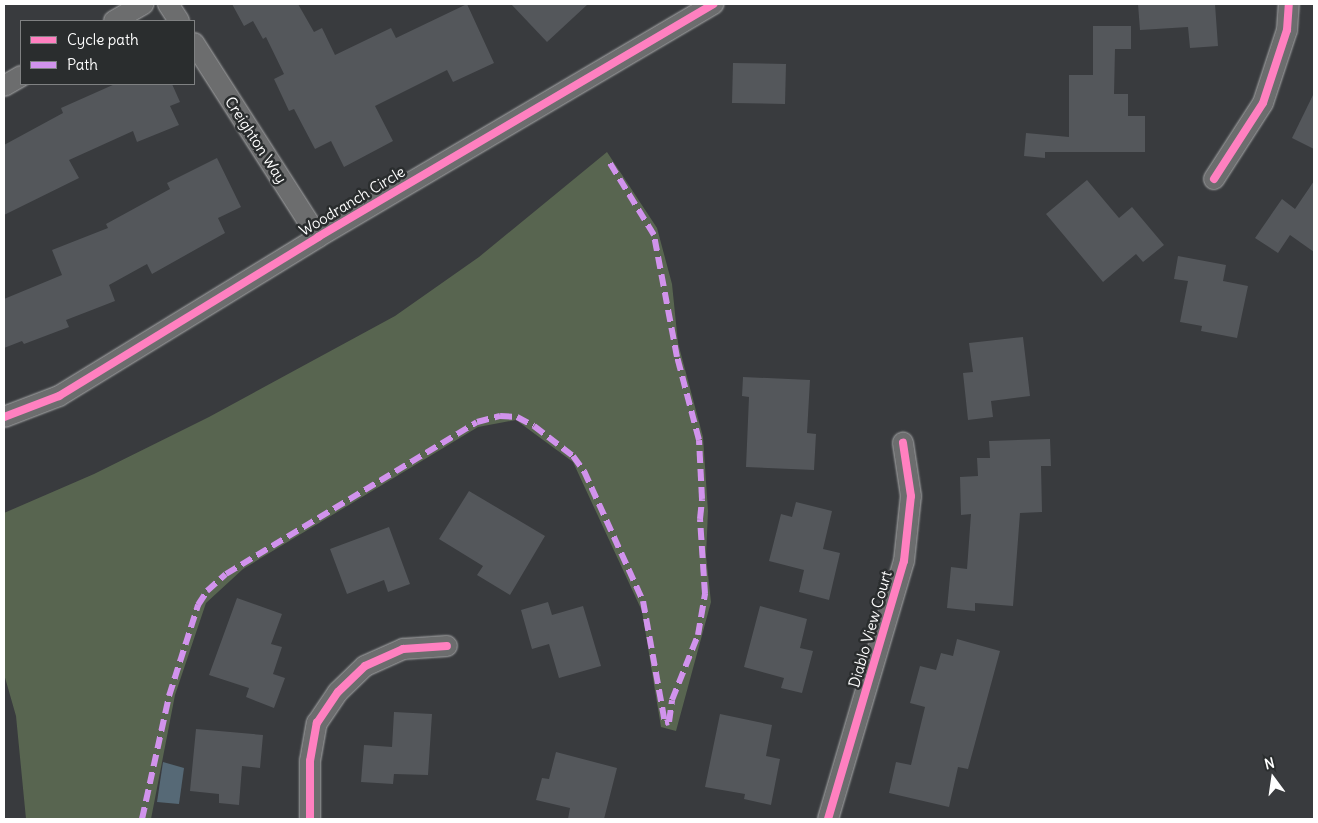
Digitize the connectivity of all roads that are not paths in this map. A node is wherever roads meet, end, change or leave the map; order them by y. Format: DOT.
graph roads {
  1 [pos="143,4"];
  2 [pos="168,4"];
  3 [pos="714,4"];
  4 [pos="1289,4"];
  5 [pos="116,20"];
  6 [pos="179,20"];
  7 [pos="195,46"];
  8 [pos="20,77"];
  9 [pos="4,86"];
  10 [pos="1214,179"];
  11 [pos="318,237"];
  12 [pos="4,418"];
  13 [pos="903,443"];
  14 [pos="447,646"];
  15 [pos="310,819"];
  16 [pos="828,819"];
  1 -- 5 [label="street"];
  2 -- 6 [label="street"];
  3 -- 11 [label="street, Woodranch Circle"];
  4 -- 10 [label="street"];
  7 -- 11 [label="street, Creighton Way"];
  8 -- 9 [label="street"];
  11 -- 12 [label="street, Woodranch Circle"];
  13 -- 16 [label="street, Diablo View Court"];
  14 -- 15 [label="street"];
}
